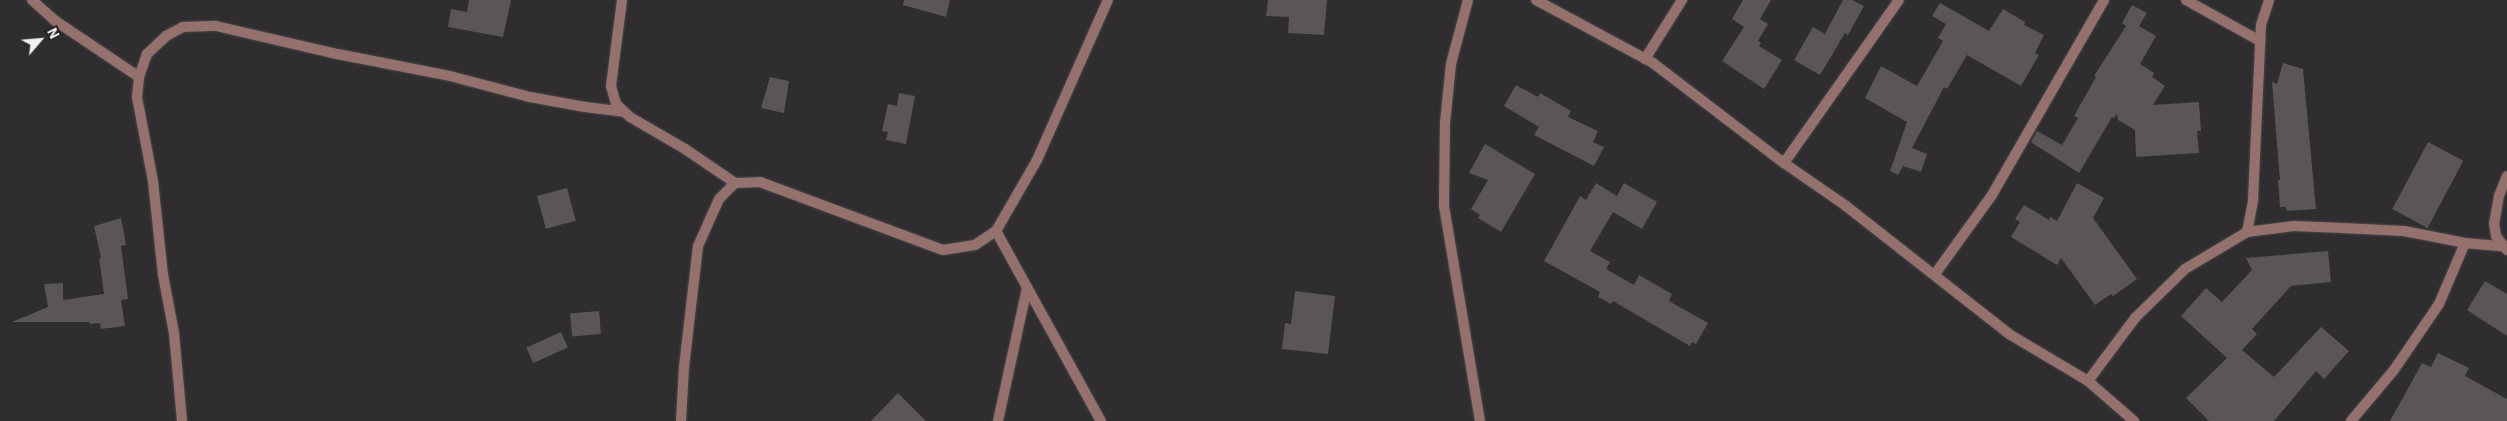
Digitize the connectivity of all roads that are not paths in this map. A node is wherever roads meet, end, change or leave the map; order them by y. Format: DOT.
graph roads {
  1 [pos="32,0"];
  2 [pos="622,0"];
  3 [pos="1108,0"];
  4 [pos="1468,0"];
  5 [pos="1536,0"];
  6 [pos="1682,0"];
  7 [pos="1899,0"];
  8 [pos="2104,0"];
  9 [pos="2186,0"];
  10 [pos="2269,0"];
  11 [pos="2260,40"];
  12 [pos="1645,59"];
  13 [pos="138,77"];
  14 [pos="624,112"];
  15 [pos="1784,163"];
  16 [pos="2507,176"];
  17 [pos="735,183"];
  18 [pos="996,231"];
  19 [pos="2248,232"];
  20 [pos="2465,243"];
  21 [pos="2504,248"];
  22 [pos="1934,274"];
  23 [pos="1027,288"];
  24 [pos="2088,381"];
  25 [pos="182,421"];
  26 [pos="681,421"];
  27 [pos="998,421"];
  28 [pos="1101,421"];
  29 [pos="1480,421"];
  30 [pos="2134,421"];
  31 [pos="2351,421"];
  1 -- 13 [label="street"];
  2 -- 14 [label="street"];
  3 -- 18 [label="street"];
  4 -- 29 [label="street"];
  5 -- 12 [label="street"];
  6 -- 12 [label="street"];
  7 -- 15 [label="street"];
  8 -- 22 [label="street"];
  9 -- 11 [label="street"];
  10 -- 11 [label="street"];
  11 -- 19 [label="street"];
  12 -- 15 [label="street"];
  13 -- 14 [label="street"];
  13 -- 25 [label="street"];
  14 -- 17 [label="street"];
  15 -- 22 [label="street"];
  16 -- 21 [label="street"];
  17 -- 18 [label="street"];
  17 -- 26 [label="street"];
  18 -- 23 [label="street"];
  19 -- 20 [label="street"];
  19 -- 24 [label="street"];
  20 -- 21 [label="street"];
  20 -- 31 [label="street"];
  22 -- 24 [label="street"];
  23 -- 27 [label="street"];
  23 -- 28 [label="street"];
  24 -- 30 [label="street"];
}
